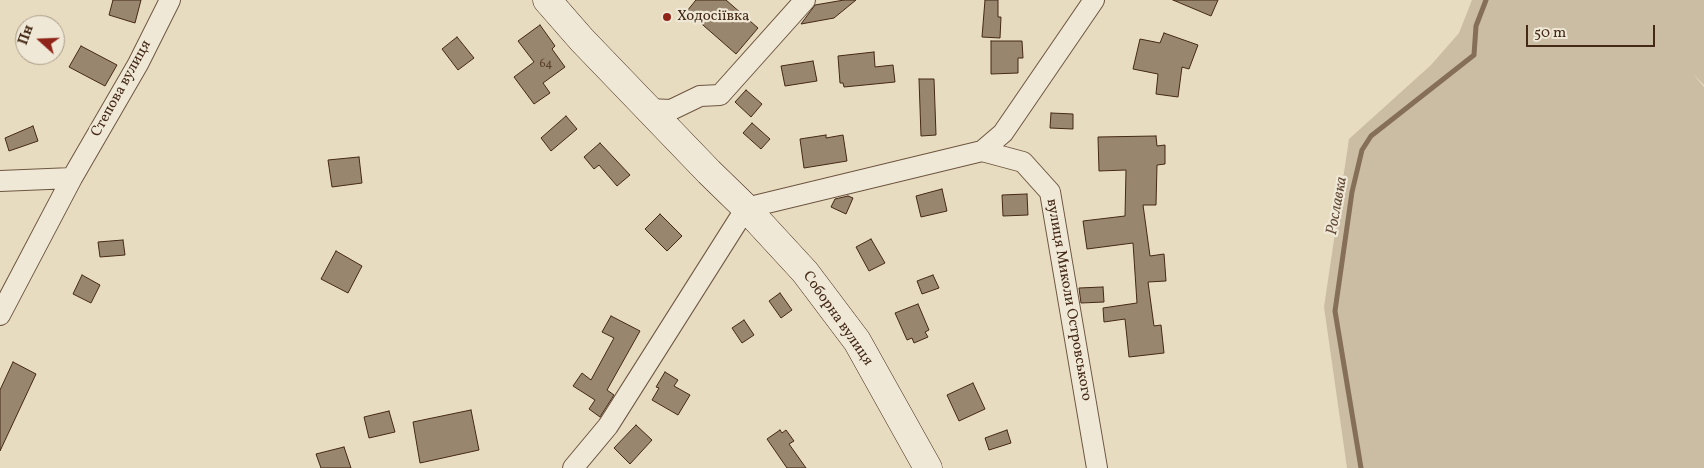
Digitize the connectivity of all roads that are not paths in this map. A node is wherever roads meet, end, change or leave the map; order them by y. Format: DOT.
graph roads {
  1 [pos="170,0"];
  2 [pos="547,0"];
  3 [pos="805,0"];
  4 [pos="1094,0"];
  5 [pos="648,109"];
  6 [pos="982,150"];
  7 [pos="72,178"];
  8 [pos="0,181"];
  9 [pos="746,208"];
  10 [pos="0,315"];
  11 [pos="573,468"];
  12 [pos="928,468"];
  13 [pos="1097,468"];
  1 -- 7 [label="street, Степова вулиця"];
  2 -- 5 [label="street, Соборна вулиця"];
  3 -- 5 [label="street"];
  4 -- 6 [label="street"];
  5 -- 9 [label="street, Соборна вулиця"];
  6 -- 9 [label="street"];
  6 -- 13 [label="street, вулиця Миколи Островського"];
  7 -- 8 [label="street"];
  7 -- 10 [label="street, Степова вулиця"];
  9 -- 11 [label="street"];
  9 -- 12 [label="street, Соборна вулиця"];
}
